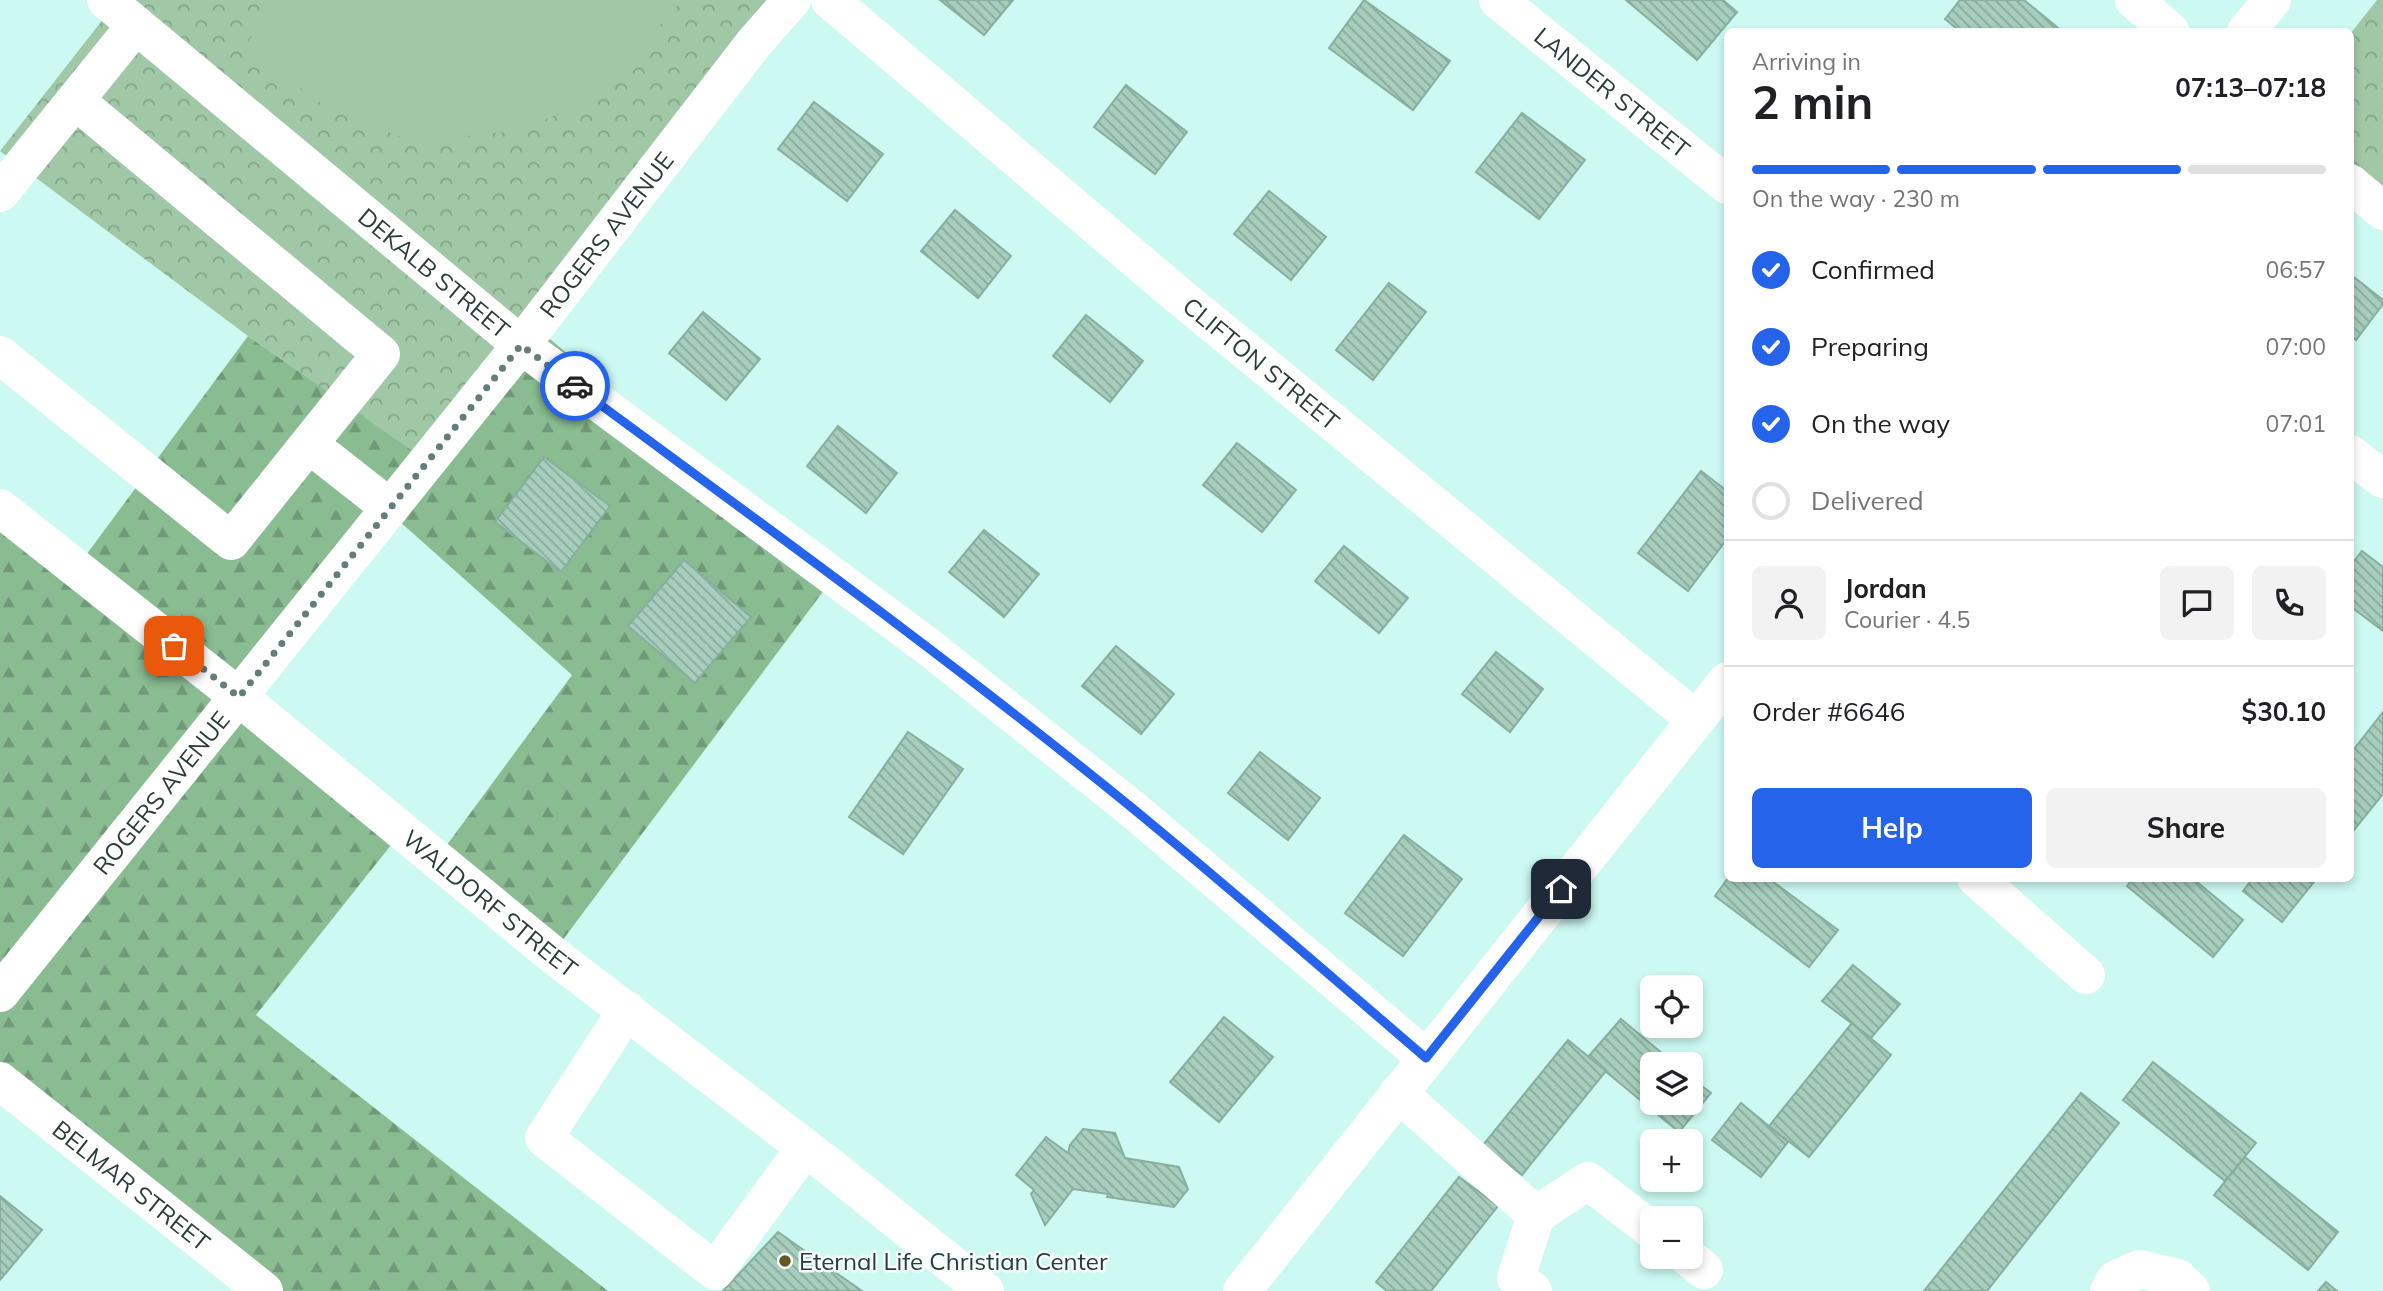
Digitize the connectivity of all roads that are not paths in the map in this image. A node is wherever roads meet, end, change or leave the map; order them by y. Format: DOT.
graph roads {
  1 [pos="106,0"];
  2 [pos="792,0"];
  3 [pos="830,0"];
  4 [pos="1498,0"];
  5 [pos="2134,0"];
  6 [pos="2272,0"];
  7 [pos="136,25"];
  8 [pos="2166,28"];
  9 [pos="2249,28"];
  10 [pos="76,101"];
  11 [pos="1724,183"];
  12 [pos="2354,186"];
  13 [pos="0,193"];
  14 [pos="2383,211"];
  15 [pos="521,345"];
  16 [pos="0,355"];
  17 [pos="310,445"];
  18 [pos="2354,457"];
  19 [pos="2383,479"];
  20 [pos="0,508"];
  21 [pos="390,508"];
  22 [pos="1724,685"];
  23 [pos="239,697"];
  24 [pos="1696,720"];
  25 [pos="1981,882"];
  26 [pos="2086,975"];
  27 [pos="0,993"];
  28 [pos="627,1010"];
  29 [pos="1426,1058"];
  30 [pos="0,1081"];
  31 [pos="1398,1093"];
  32 [pos="806,1148"];
  33 [pos="1536,1215"];
  34 [pos="1640,1221"];
  35 [pos="264,1291"];
  36 [pos="985,1291"];
  37 [pos="1242,1291"];
  38 [pos="1533,1291"];
  39 [pos="2109,1291"];
  40 [pos="2192,1291"];
  1 -- 7 [label="street, DEKALB STREET"];
  2 -- 15 [label="street, ROGERS AVENUE"];
  3 -- 24 [label="street, CLIFTON STREET"];
  4 -- 11 [label="street, LANDER STREET"];
  5 -- 8 [label="street"];
  6 -- 9 [label="street"];
  7 -- 10 [label="street"];
  7 -- 15 [label="street, DEKALB STREET"];
  10 -- 13 [label="street"];
  10 -- 17 [label="street"];
  12 -- 14 [label="street"];
  15 -- 21 [label="street, ROGERS AVENUE"];
  15 -- 29 [label="street, DEKALB STREET"];
  16 -- 17 [label="street"];
  17 -- 21 [label="street"];
  18 -- 19 [label="street"];
  20 -- 23 [label="street, WALDORF STREET"];
  21 -- 23 [label="street, ROGERS AVENUE"];
  22 -- 24 [label="street"];
  23 -- 27 [label="street, ROGERS AVENUE"];
  23 -- 28 [label="street, WALDORF STREET"];
  24 -- 29 [label="street"];
  25 -- 26 [label="street"];
  28 -- 32 [label="street, WALDORF STREET"];
  28 -- 32 [label="street"];
  29 -- 31 [label="street"];
  30 -- 35 [label="street, BELMAR STREET"];
  31 -- 33 [label="street"];
  31 -- 37 [label="street"];
  32 -- 36 [label="street, WALDORF STREET"];
  33 -- 34 [label="street"];
  33 -- 38 [label="street"];
  39 -- 40 [label="street"];
}
